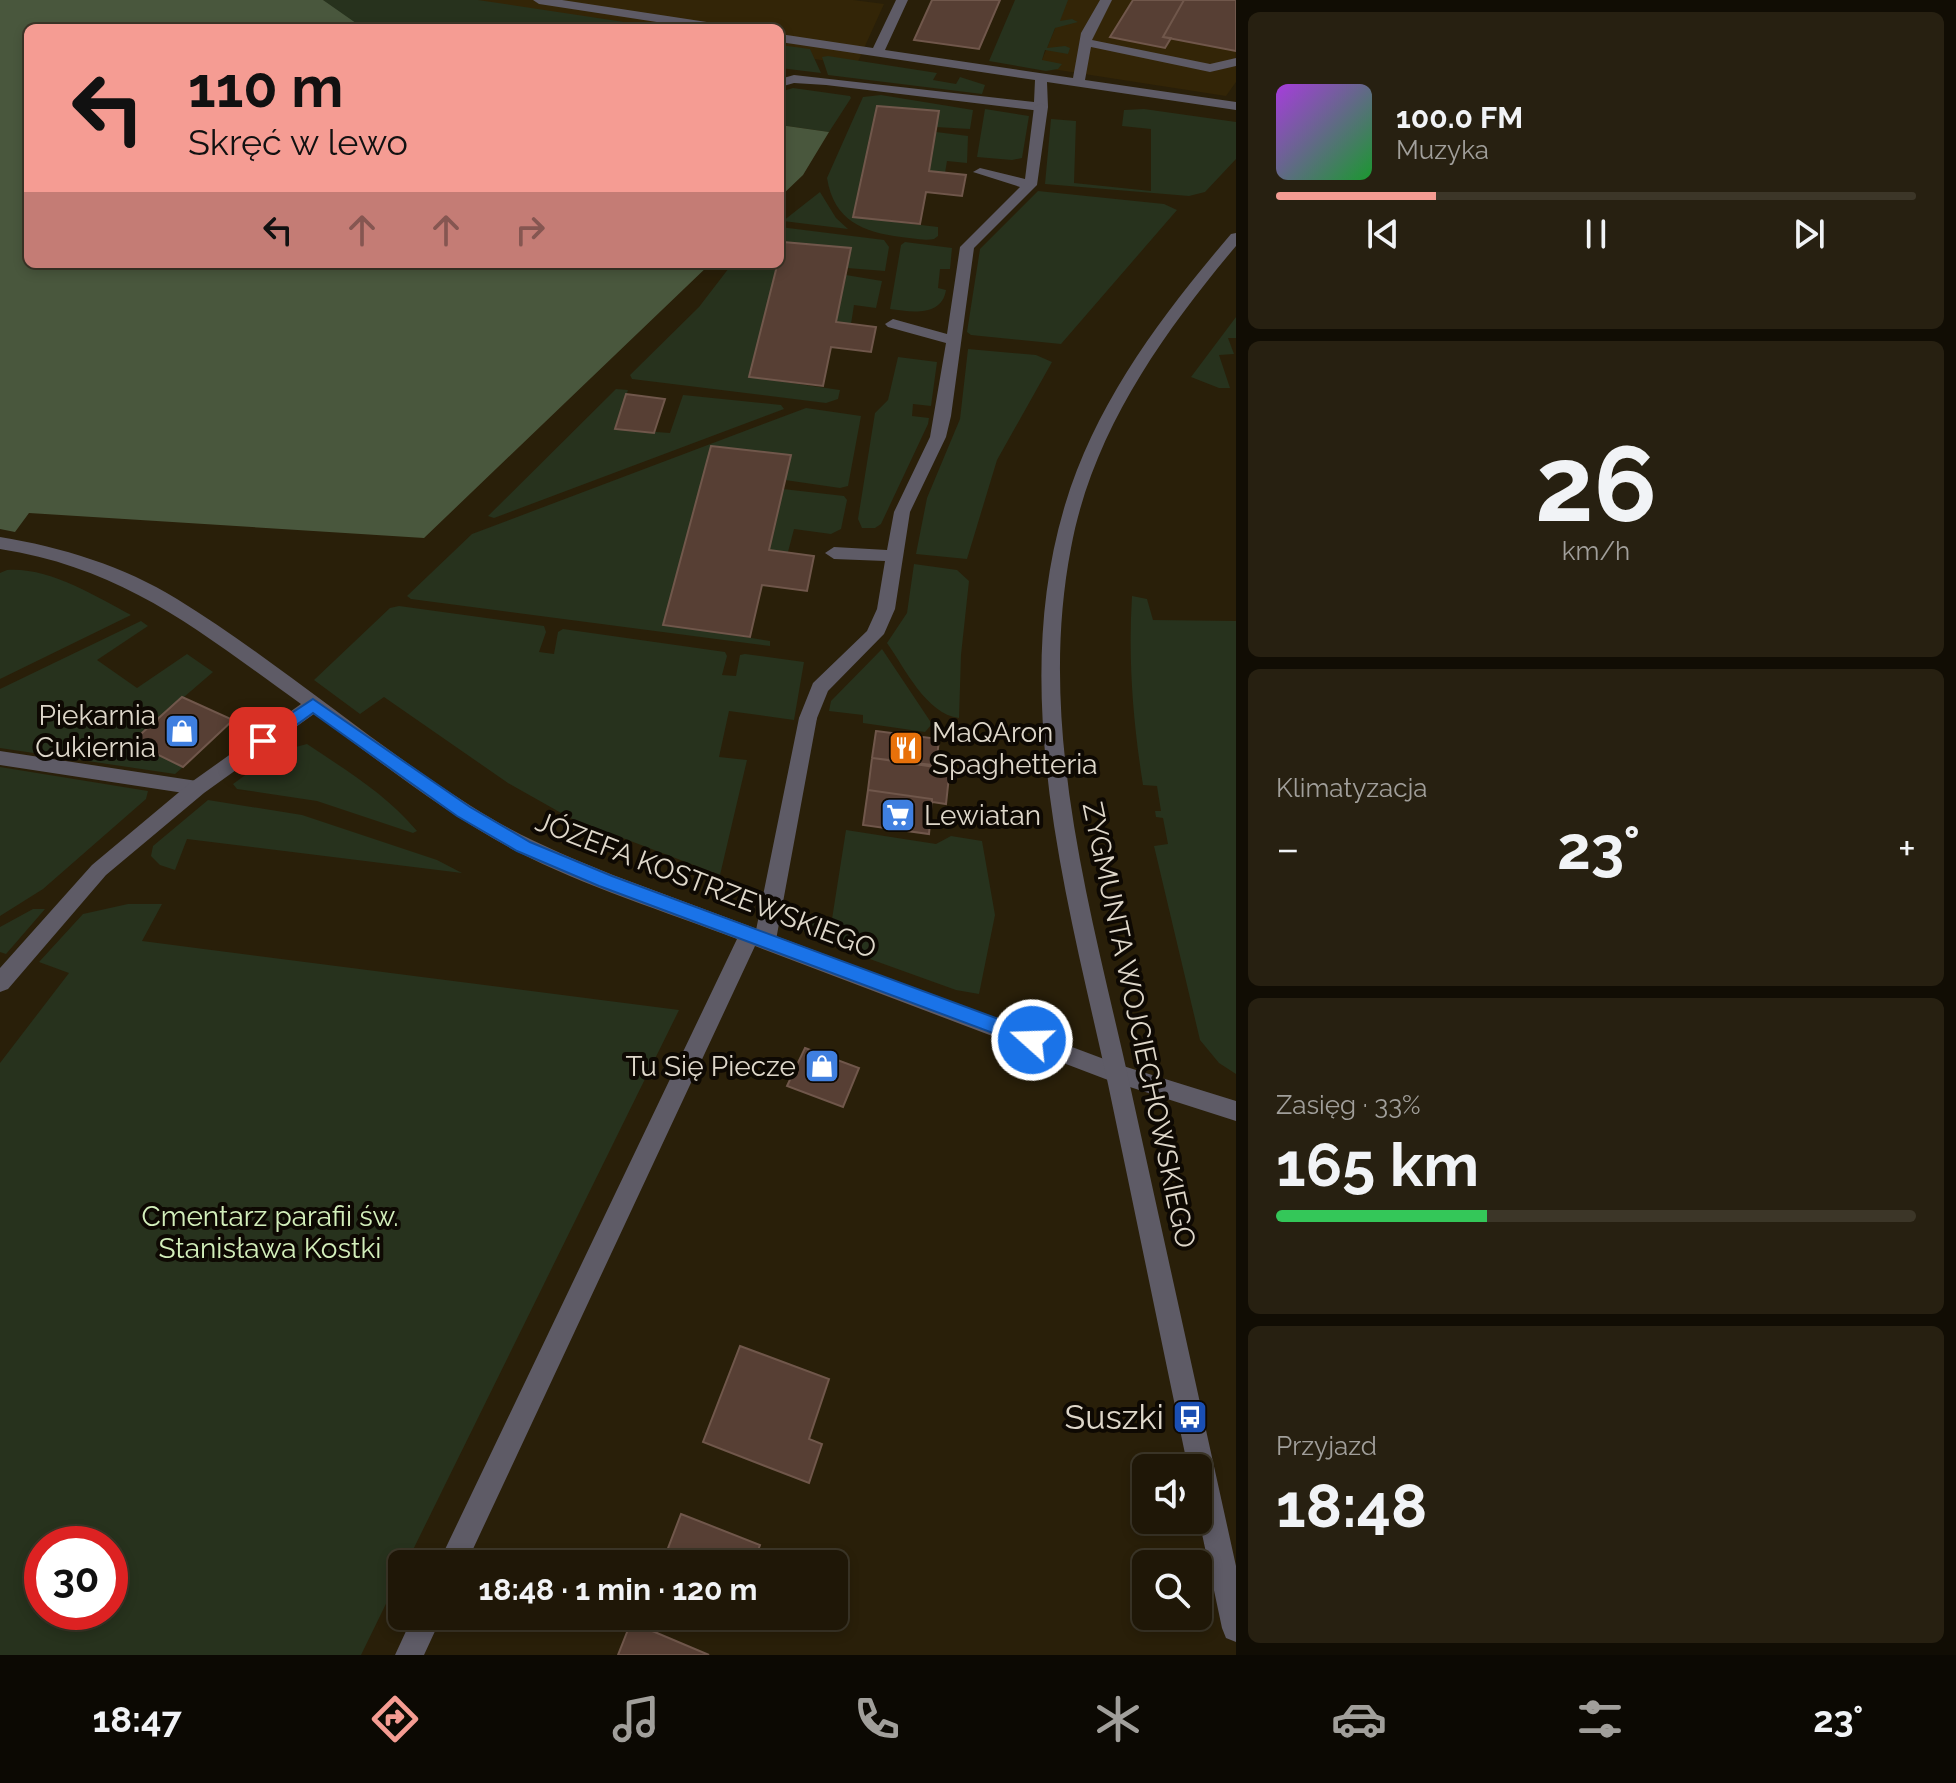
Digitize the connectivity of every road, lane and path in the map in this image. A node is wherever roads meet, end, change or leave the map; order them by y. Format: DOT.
graph roads {
  1 [pos="539,0"];
  2 [pos="902,0"];
  3 [pos="1106,0"];
  4 [pos="694,24"];
  5 [pos="784,39"];
  6 [pos="1085,42"];
  7 [pos="878,51"];
  8 [pos="1236,62"];
  9 [pos="1210,68"];
  10 [pos="1041,78"];
  11 [pos="784,82"];
  12 [pos="1078,84"];
  13 [pos="1201,101"];
  14 [pos="1236,106"];
  15 [pos="1041,107"];
  16 [pos="980,172"];
  17 [pos="1030,185"];
  18 [pos="1236,237"];
  19 [pos="893,324"];
  20 [pos="953,340"];
  21 [pos="4,544"];
  22 [pos="834,553"];
  23 [pos="895,556"];
  24 [pos="313,705"];
  25 [pos="0,758"];
  26 [pos="197,788"];
  27 [pos="758,937"];
  28 [pos="0,983"];
  29 [pos="1116,1073"];
  30 [pos="1236,1111"];
  31 [pos="459,1550"];
  32 [pos="1236,1628"];
  33 [pos="421,1630"];
  34 [pos="409,1655"];
  1 -- 4 [label="street"];
  2 -- 7 [label="street"];
  3 -- 6 [label="street"];
  5 -- 7 [label="street"];
  6 -- 9 [label="street"];
  6 -- 12 [label="street"];
  7 -- 10 [label="street"];
  8 -- 9 [label="street"];
  9 -- 13 [label="street"];
  10 -- 12 [label="street"];
  10 -- 15 [label="street"];
  11 -- 15 [label="street"];
  12 -- 13 [label="street"];
  13 -- 14 [label="street"];
  15 -- 17 [label="street"];
  16 -- 17 [label="street"];
  17 -- 20 [label="street"];
  18 -- 29 [label="street, ZYGMUNTA WOJCIECHOWSKIEGO"];
  19 -- 20 [label="street"];
  20 -- 23 [label="street"];
  21 -- 24 [label="street, JÓZEFA KOSTRZEWSKIEGO"];
  22 -- 23 [label="street"];
  23 -- 27 [label="street"];
  24 -- 26 [label="street"];
  24 -- 27 [label="street, JÓZEFA KOSTRZEWSKIEGO"];
  25 -- 26 [label="street"];
  26 -- 28 [label="street"];
  27 -- 29 [label="street, JÓZEFA KOSTRZEWSKIEGO"];
  27 -- 31 [label="street"];
  29 -- 30 [label="street, JÓZEFA KOSTRZEWSKIEGO"];
  29 -- 32 [label="street, ZYGMUNTA WOJCIECHOWSKIEGO"];
  33 -- 34 [label="street"];
}
